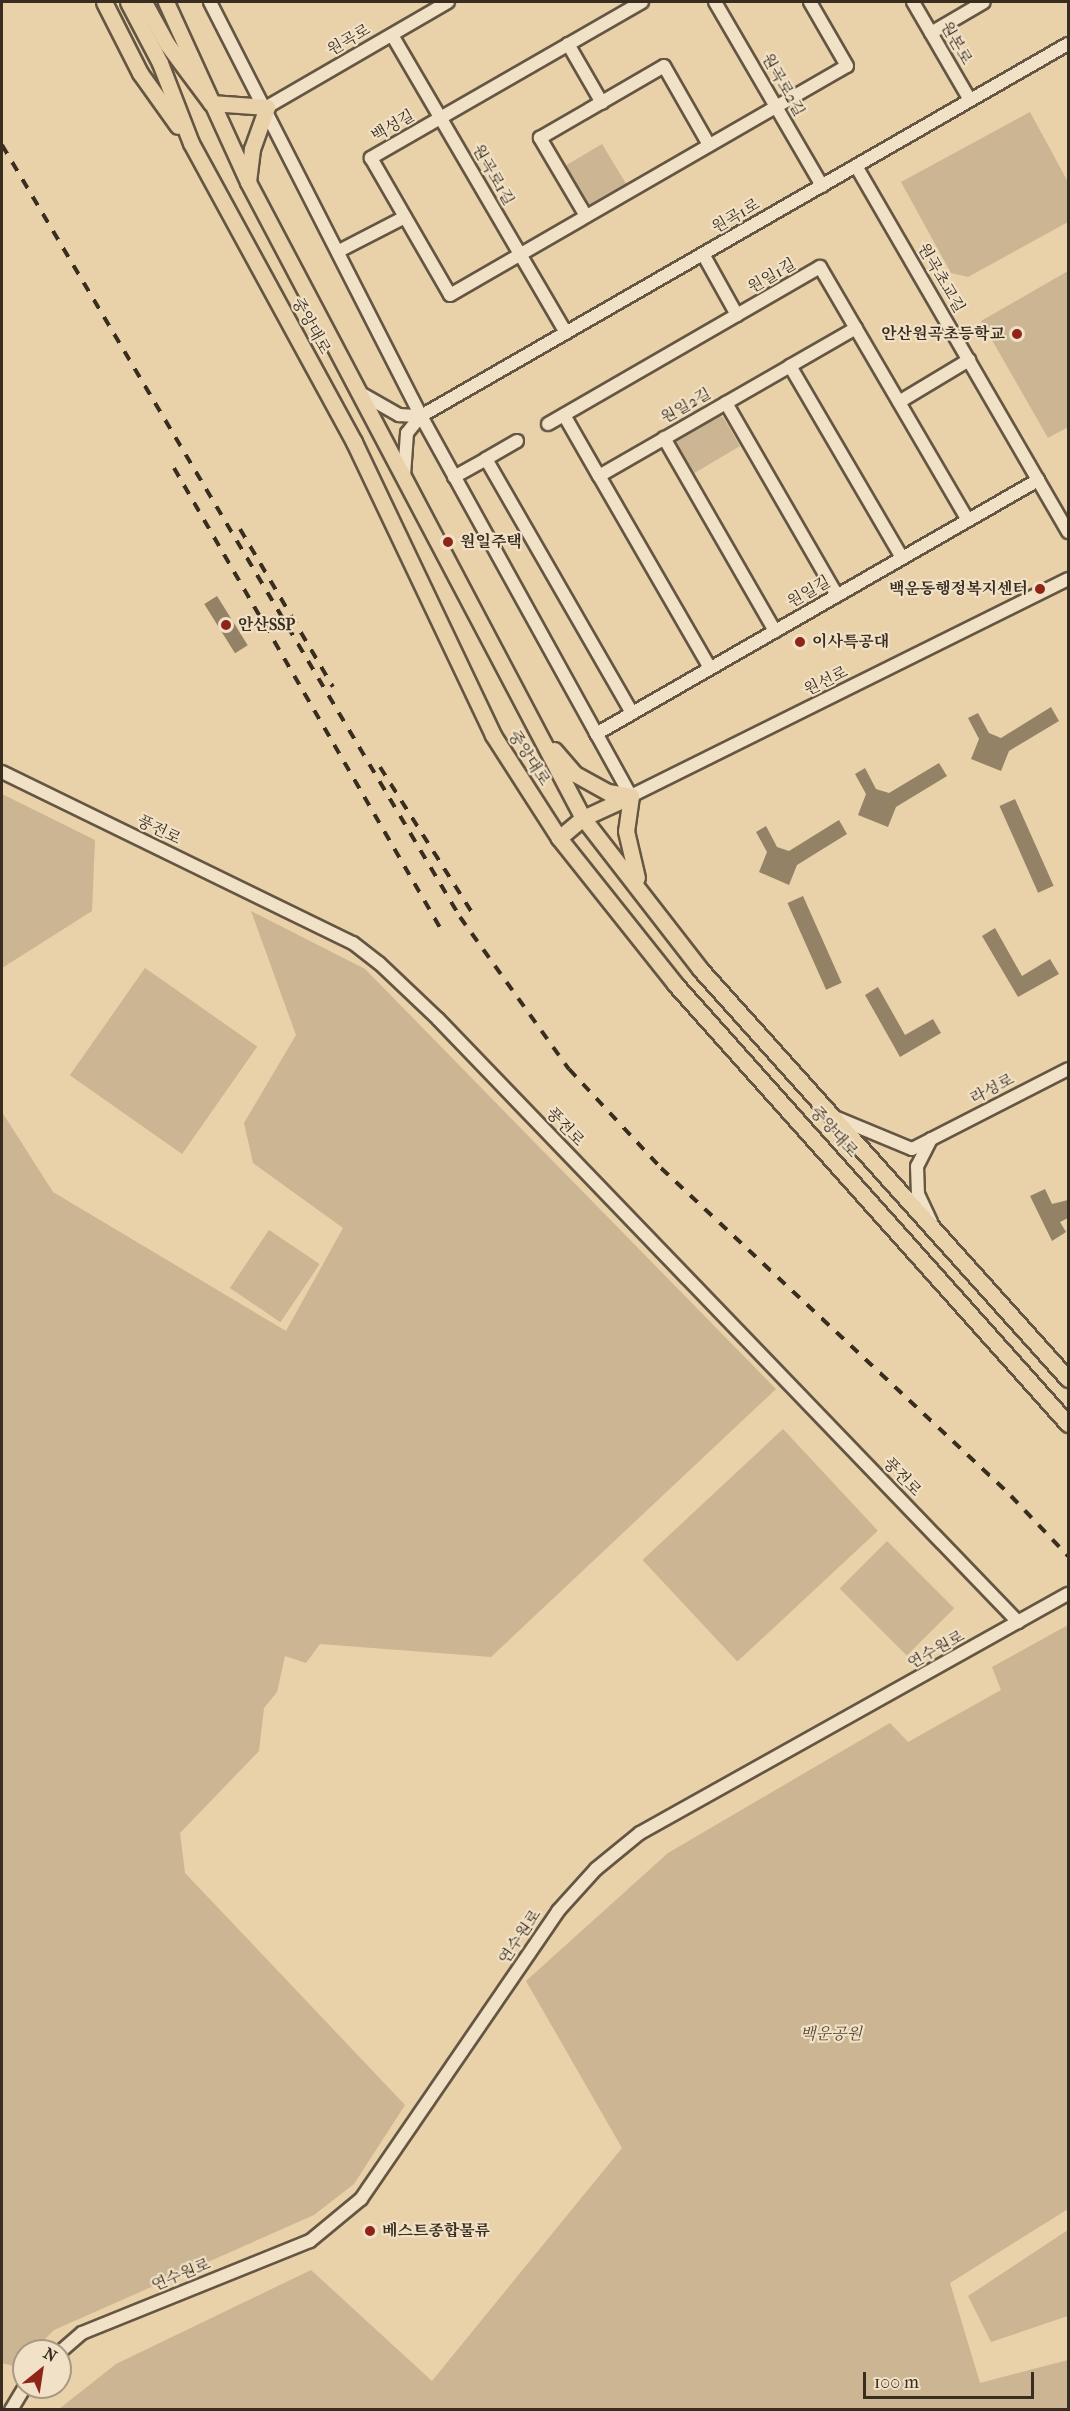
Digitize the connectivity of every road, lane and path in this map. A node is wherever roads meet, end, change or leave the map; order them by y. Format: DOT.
graph roads {
  1 [pos="104,2"];
  2 [pos="128,2"];
  3 [pos="144,2"];
  4 [pos="166,2"];
  5 [pos="210,2"];
  6 [pos="642,2"];
  7 [pos="715,2"];
  8 [pos="810,2"];
  9 [pos="913,2"];
  10 [pos="984,2"];
  11 [pos="440,4"];
  12 [pos="931,33"];
  13 [pos="392,34"];
  14 [pos="568,44"];
  15 [pos="1068,44"];
  16 [pos="970,100"];
  17 [pos="211,103"];
  18 [pos="602,103"];
  19 [pos="776,106"];
  20 [pos="267,107"];
  21 [pos="440,118"];
  22 [pos="191,143"];
  23 [pos="709,145"];
  24 [pos="856,166"];
  25 [pos="248,182"];
  26 [pos="822,186"];
  27 [pos="586,216"];
  28 [pos="405,217"];
  29 [pos="339,251"];
  30 [pos="520,254"];
  31 [pos="703,254"];
  32 [pos="737,315"];
  33 [pos="856,328"];
  34 [pos="566,333"];
  35 [pos="969,360"];
  36 [pos="790,366"];
  37 [pos="362,393"];
  38 [pos="899,402"];
  39 [pos="726,403"];
  40 [pos="564,415"];
  41 [pos="421,416"];
  42 [pos="548,424"];
  43 [pos="664,438"];
  44 [pos="517,441"];
  45 [pos="486,459"];
  46 [pos="404,474"];
  47 [pos="599,476"];
  48 [pos="454,477"];
  49 [pos="1038,480"];
  50 [pos="968,520"];
  51 [pos="1068,532"];
  52 [pos="902,558"];
  53 [pos="1068,579"];
  54 [pos="837,595"];
  55 [pos="775,631"];
  56 [pos="710,668"];
  57 [pos="632,713"];
  58 [pos="538,734"];
  59 [pos="596,734"];
  60 [pos="2,772"];
  61 [pos="631,796"];
  62 [pos="583,818"];
  63 [pos="559,838"];
  64 [pos="645,898"];
  65 [pos="1068,1069"];
  66 [pos="837,1118"];
  67 [pos="931,1139"];
  68 [pos="933,1227"];
  69 [pos="1068,1379"];
  70 [pos="1068,1424"];
  71 [pos="1068,1594"];
  72 [pos="1018,1622"];
  73 [pos="72,2342"];
  1 -- 22 [label="main road"];
  2 -- 22 [label="main road, 중앙대로"];
  3 -- 17 [label="main road"];
  4 -- 17 [label="main road"];
  5 -- 20 [label="street"];
  6 -- 14 [label="street, 백성길"];
  7 -- 19 [label="street, 원곡로2길"];
  8 -- 19 [label="street, 백성길"];
  9 -- 12 [label="street, 원본로"];
  10 -- 12 [label="street"];
  11 -- 13 [label="street, 원곡로"];
  12 -- 16 [label="street, 원본로"];
  13 -- 20 [label="street, 원곡로"];
  13 -- 21 [label="street, 원곡로1길"];
  14 -- 18 [label="street"];
  14 -- 21 [label="street, 백성길"];
  15 -- 16 [label="street, 원곡1로"];
  16 -- 24 [label="street, 원곡1로"];
  17 -- 20 [label="main road"];
  17 -- 25 [label="main road"];
  18 -- 23 [label="street"];
  18 -- 27 [label="street"];
  19 -- 23 [label="street, 백성길"];
  19 -- 26 [label="street, 원곡로2길"];
  20 -- 25 [label="main road"];
  20 -- 29 [label="street"];
  21 -- 28 [label="street, 백성길"];
  21 -- 30 [label="street, 원곡로1길"];
  22 -- 63 [label="main road, 중앙대로"];
  23 -- 27 [label="street, 백성길"];
  24 -- 26 [label="street, 원곡1로"];
  24 -- 35 [label="street, 원곡초교길"];
  25 -- 37 [label="main road"];
  26 -- 31 [label="street, 원곡1로"];
  27 -- 30 [label="street, 백성길"];
  28 -- 29 [label="street"];
  28 -- 30 [label="street, 백성길"];
  29 -- 41 [label="street"];
  30 -- 34 [label="street, 원곡로1길"];
  31 -- 32 [label="street"];
  31 -- 34 [label="street, 원곡1로"];
  32 -- 33 [label="street, 원일1길"];
  32 -- 40 [label="street, 원일1길"];
  33 -- 36 [label="street, 원일2길"];
  33 -- 38 [label="street, 원일1길"];
  34 -- 41 [label="street, 원곡1로"];
  35 -- 38 [label="street"];
  35 -- 49 [label="street, 원곡초교길"];
  36 -- 39 [label="street, 원일2길"];
  36 -- 52 [label="street"];
  37 -- 41 [label="street"];
  37 -- 46 [label="main road"];
  38 -- 50 [label="street, 원일1길"];
  39 -- 43 [label="street, 원일2길"];
  39 -- 54 [label="street"];
  40 -- 42 [label="street, 원일1길"];
  40 -- 47 [label="street"];
  41 -- 46 [label="street"];
  41 -- 48 [label="street"];
  43 -- 47 [label="street, 원일2길"];
  43 -- 55 [label="street"];
  44 -- 45 [label="street"];
  45 -- 48 [label="street"];
  45 -- 57 [label="street"];
  46 -- 58 [label="main road"];
  47 -- 56 [label="street"];
  48 -- 59 [label="street"];
  49 -- 50 [label="street, 원일길"];
  49 -- 51 [label="street, 원곡초교길"];
  50 -- 52 [label="street, 원일길"];
  52 -- 54 [label="street, 원일길"];
  53 -- 61 [label="street, 원선로"];
  54 -- 55 [label="street, 원일길"];
  55 -- 56 [label="street, 원일길"];
  56 -- 57 [label="street, 원일길"];
  57 -- 59 [label="street, 원일길"];
  58 -- 61 [label="main road"];
  58 -- 62 [label="main road"];
  59 -- 61 [label="street"];
  60 -- 72 [label="street, 풍전로"];
  61 -- 62 [label="main road"];
  61 -- 64 [label="main road"];
  62 -- 63 [label="main road"];
  62 -- 64 [label="main road"];
  63 -- 70 [label="main road, 중앙대로"];
  64 -- 66 [label="main road"];
  65 -- 67 [label="street, 라성로"];
  66 -- 67 [label="street, 라성로"];
  66 -- 68 [label="main road"];
  67 -- 68 [label="street"];
  68 -- 69 [label="main road"];
  71 -- 72 [label="street, 연수원로"];
  72 -- 73 [label="street, 연수원로"];
}
